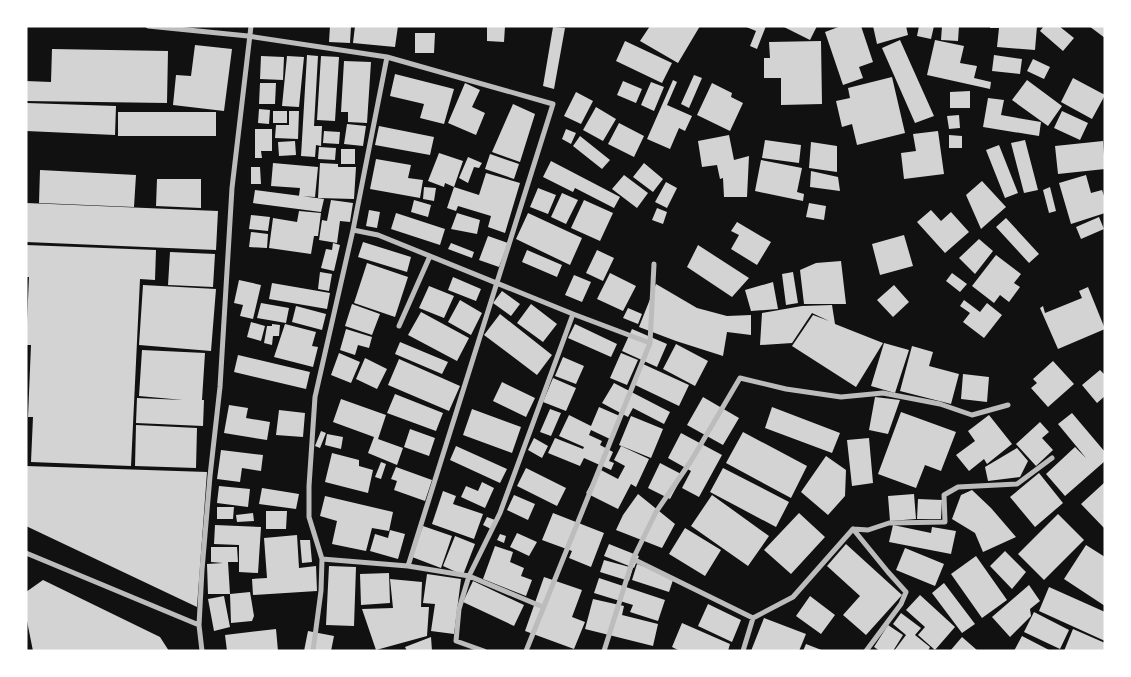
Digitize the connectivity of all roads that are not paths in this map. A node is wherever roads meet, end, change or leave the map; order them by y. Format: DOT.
graph roads {
  1 [pos="148,26"];
  2 [pos="251,26"];
  3 [pos="248,36"];
  4 [pos="387,57"];
  5 [pos="353,230"];
  6 [pos="430,256"];
  7 [pos="654,264"];
  8 [pos="498,282"];
  9 [pos="573,314"];
  10 [pos="399,326"];
  11 [pos="650,343"];
  12 [pos="1008,405"];
  13 [pos="1052,458"];
  14 [pos="852,528"];
  15 [pos="26,552"];
  16 [pos="322,558"];
  17 [pos="633,559"];
  18 [pos="408,566"];
  19 [pos="469,576"];
  20 [pos="543,607"];
  21 [pos="753,618"];
  22 [pos="198,625"];
  23 [pos="202,651"];
  24 [pos="313,651"];
  25 [pos="484,651"];
  26 [pos="526,651"];
  27 [pos="604,651"];
  28 [pos="743,651"];
  29 [pos="866,651"];
  1 -- 3 [label="street"];
  2 -- 3 [label="street"];
  3 -- 4 [label="street"];
  3 -- 22 [label="street"];
  4 -- 5 [label="street"];
  4 -- 8 [label="street"];
  5 -- 6 [label="street"];
  5 -- 16 [label="street"];
  6 -- 8 [label="street"];
  6 -- 10 [label="street"];
  7 -- 11 [label="street"];
  8 -- 9 [label="street"];
  8 -- 18 [label="street"];
  9 -- 11 [label="street"];
  9 -- 19 [label="street"];
  11 -- 20 [label="street"];
  12 -- 17 [label="street"];
  13 -- 14 [label="street"];
  14 -- 21 [label="street"];
  14 -- 29 [label="street"];
  15 -- 22 [label="street"];
  16 -- 18 [label="street"];
  16 -- 24 [label="street"];
  17 -- 21 [label="street"];
  17 -- 27 [label="street"];
  18 -- 19 [label="street"];
  19 -- 20 [label="street"];
  19 -- 25 [label="street"];
  20 -- 26 [label="street"];
  21 -- 28 [label="street"];
  22 -- 23 [label="street"];
}
